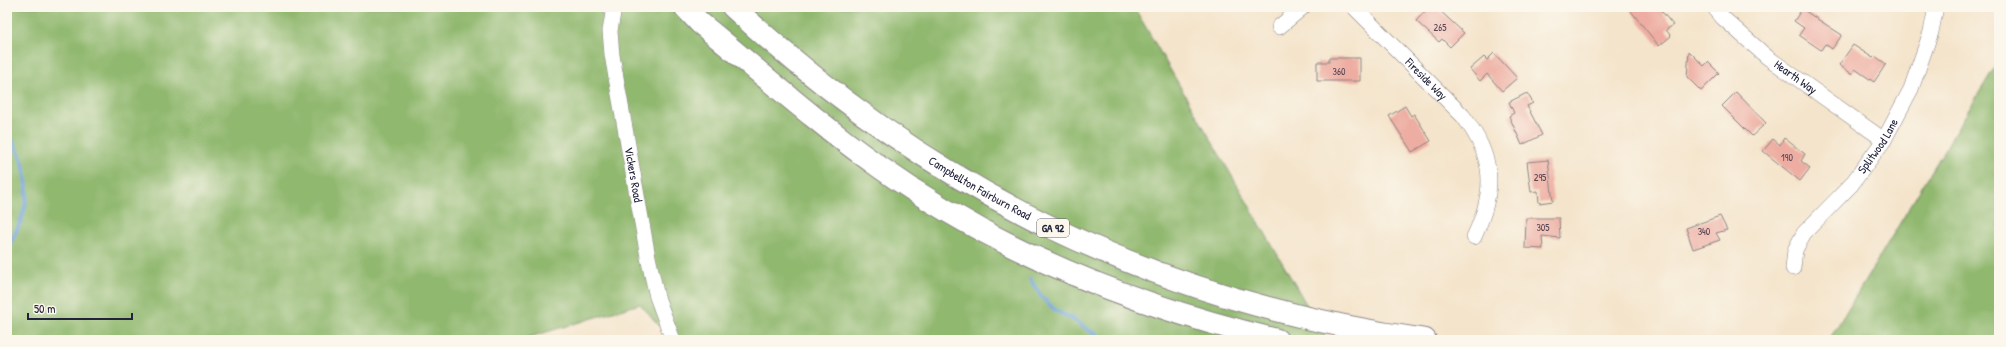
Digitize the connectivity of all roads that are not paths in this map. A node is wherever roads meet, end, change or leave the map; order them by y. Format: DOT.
graph roads {
  1 [pos="614,7"];
  2 [pos="685,7"];
  3 [pos="733,7"];
  4 [pos="1303,7"];
  5 [pos="1354,7"];
  6 [pos="1714,7"];
  7 [pos="1936,7"];
  8 [pos="1279,26"];
  9 [pos="1884,140"];
  10 [pos="1474,237"];
  11 [pos="1793,268"];
  12 [pos="673,340"];
  13 [pos="1277,340"];
  14 [pos="1426,340"];
  1 -- 12 [label="street, Vickers Road"];
  2 -- 13 [label="main road"];
  3 -- 14 [label="main road, Campbellton Fairburn Road / GA 92"];
  4 -- 8 [label="street"];
  5 -- 10 [label="street, Fireside Way"];
  6 -- 9 [label="street, Hearth Way"];
  7 -- 9 [label="street, Splitwood Lane"];
  9 -- 11 [label="street, Splitwood Lane"];
}
